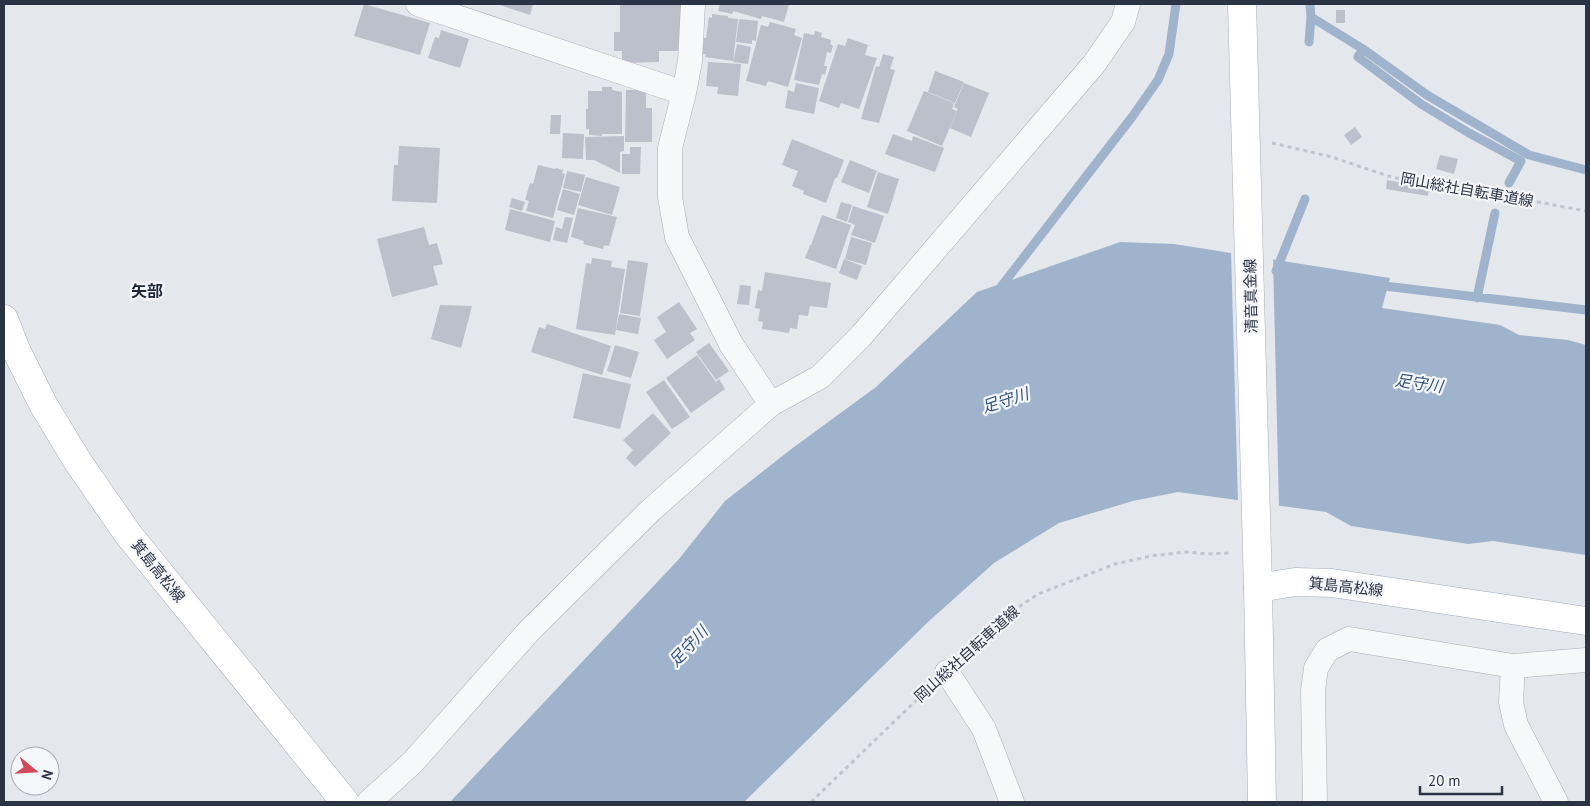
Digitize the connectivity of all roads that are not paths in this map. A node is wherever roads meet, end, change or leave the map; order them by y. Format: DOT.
graph roads {
  1 [pos="418,4"];
  2 [pos="693,4"];
  3 [pos="1128,4"];
  4 [pos="1242,4"];
  5 [pos="684,93"];
  6 [pos="4,319"];
  7 [pos="10,351"];
  8 [pos="771,404"];
  9 [pos="1258,588"];
  10 [pos="1586,621"];
  11 [pos="1586,660"];
  12 [pos="1513,666"];
  13 [pos="947,672"];
  14 [pos="345,802"];
  15 [pos="369,802"];
  16 [pos="1012,802"];
  17 [pos="1262,802"];
  18 [pos="1315,802"];
  19 [pos="1556,802"];
  1 -- 5 [label="street"];
  2 -- 5 [label="street"];
  3 -- 8 [label="street"];
  4 -- 9 [label="main road, 清音真金線"];
  5 -- 8 [label="street"];
  6 -- 7 [label="main road, 箕島高松線"];
  7 -- 14 [label="main road, 箕島高松線"];
  8 -- 15 [label="street"];
  9 -- 10 [label="main road, 箕島高松線"];
  9 -- 17 [label="main road"];
  11 -- 12 [label="street"];
  12 -- 18 [label="street"];
  12 -- 19 [label="street"];
  13 -- 16 [label="street"];
}
